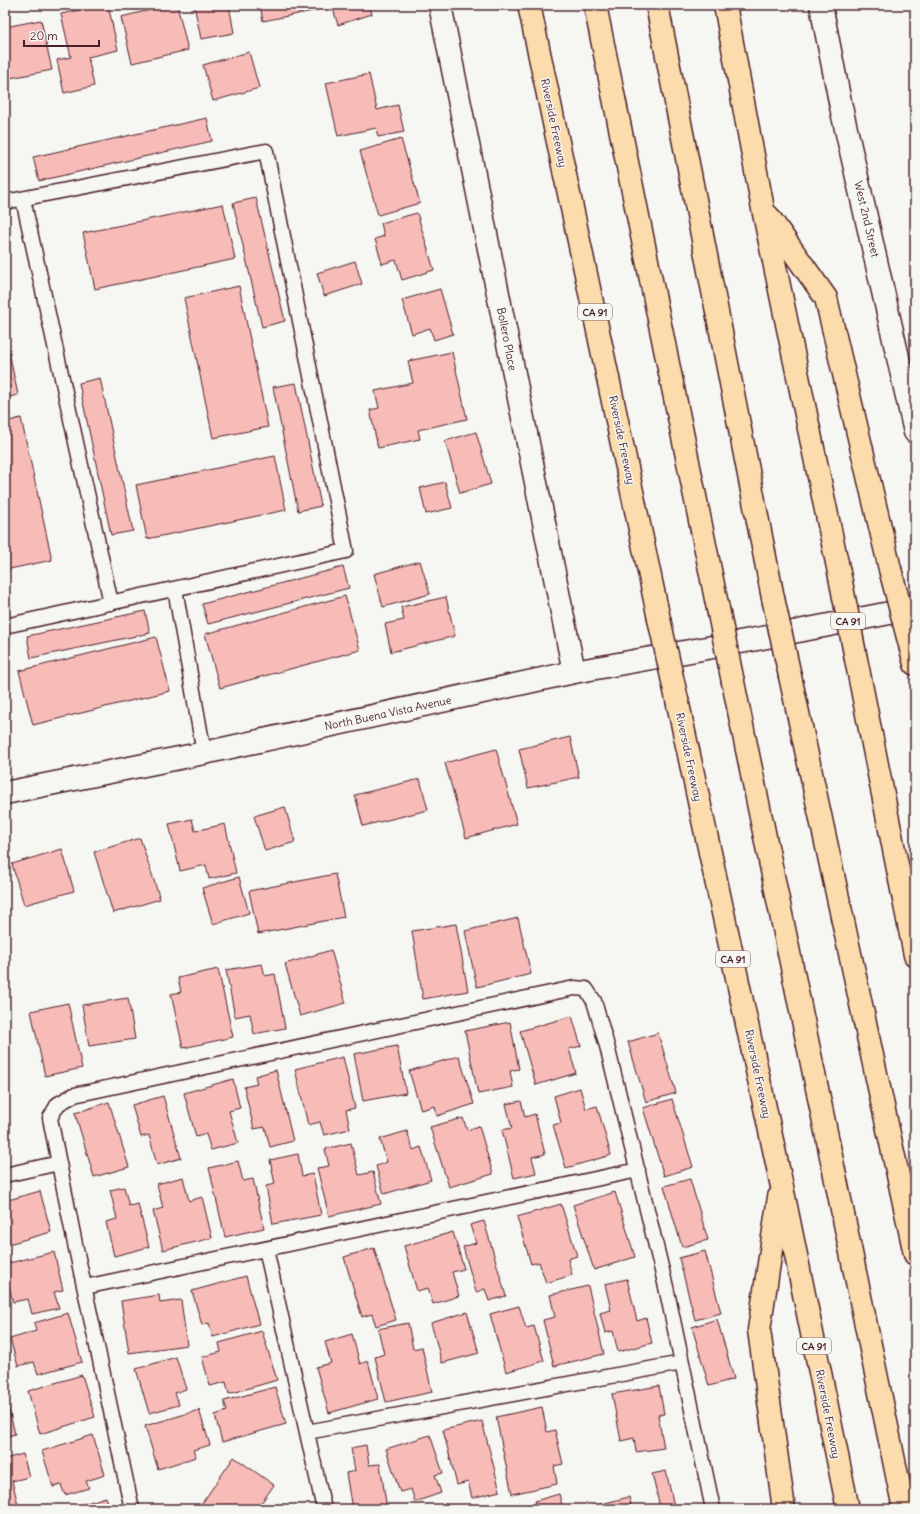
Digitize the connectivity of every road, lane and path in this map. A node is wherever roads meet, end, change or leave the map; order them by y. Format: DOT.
graph roads {
  1 [pos="440,5"];
  2 [pos="529,5"];
  3 [pos="595,5"];
  4 [pos="657,5"];
  5 [pos="725,5"];
  6 [pos="821,5"];
  7 [pos="23,199"];
  8 [pos="5,202"];
  9 [pos="763,209"];
  10 [pos="909,375"];
  11 [pos="915,432"];
  12 [pos="175,589"];
  13 [pos="111,603"];
  14 [pos="915,608"];
  15 [pos="5,626"];
  16 [pos="913,657"];
  17 [pos="574,672"];
  18 [pos="204,753"];
  19 [pos="5,793"];
  20 [pos="915,954"];
  21 [pos="59,1163"];
  22 [pos="638,1170"];
  23 [pos="5,1175"];
  24 [pos="781,1182"];
  25 [pos="266,1249"];
  26 [pos="915,1254"];
  27 [pos="85,1288"];
  28 [pos="682,1363"];
  29 [pos="307,1432"];
  30 [pos="132,1509"];
  31 [pos="324,1509"];
  32 [pos="713,1509"];
  33 [pos="784,1509"];
  34 [pos="848,1509"];
  35 [pos="904,1509"];
  1 -- 17 [label="street, Bollero Place"];
  2 -- 24 [label="highway, Riverside Freeway / CA 91, bridge"];
  3 -- 35 [label="highway, bridge"];
  4 -- 26 [label="highway, bridge"];
  5 -- 9 [label="highway, CA 91"];
  6 -- 10 [label="street, West 2nd Street"];
  7 -- 8 [label="lane"];
  7 -- 12 [label="lane"];
  7 -- 13 [label="lane"];
  9 -- 16 [label="highway, bridge"];
  9 -- 20 [label="highway, CA 91, bridge"];
  10 -- 11 [label="street, West 2nd Street"];
  12 -- 13 [label="lane"];
  12 -- 18 [label="lane"];
  13 -- 15 [label="lane"];
  14 -- 17 [label="street, North Buena Vista Avenue"];
  17 -- 18 [label="street, North Buena Vista Avenue"];
  18 -- 19 [label="street, North Buena Vista Avenue"];
  21 -- 22 [label="lane"];
  21 -- 23 [label="lane"];
  21 -- 27 [label="lane"];
  22 -- 25 [label="lane"];
  22 -- 28 [label="lane"];
  24 -- 33 [label="highway"];
  24 -- 34 [label="highway, Riverside Freeway / CA 91"];
  25 -- 27 [label="lane"];
  25 -- 29 [label="lane"];
  27 -- 30 [label="lane"];
  28 -- 29 [label="lane"];
  28 -- 32 [label="lane"];
  29 -- 31 [label="lane"];
}
